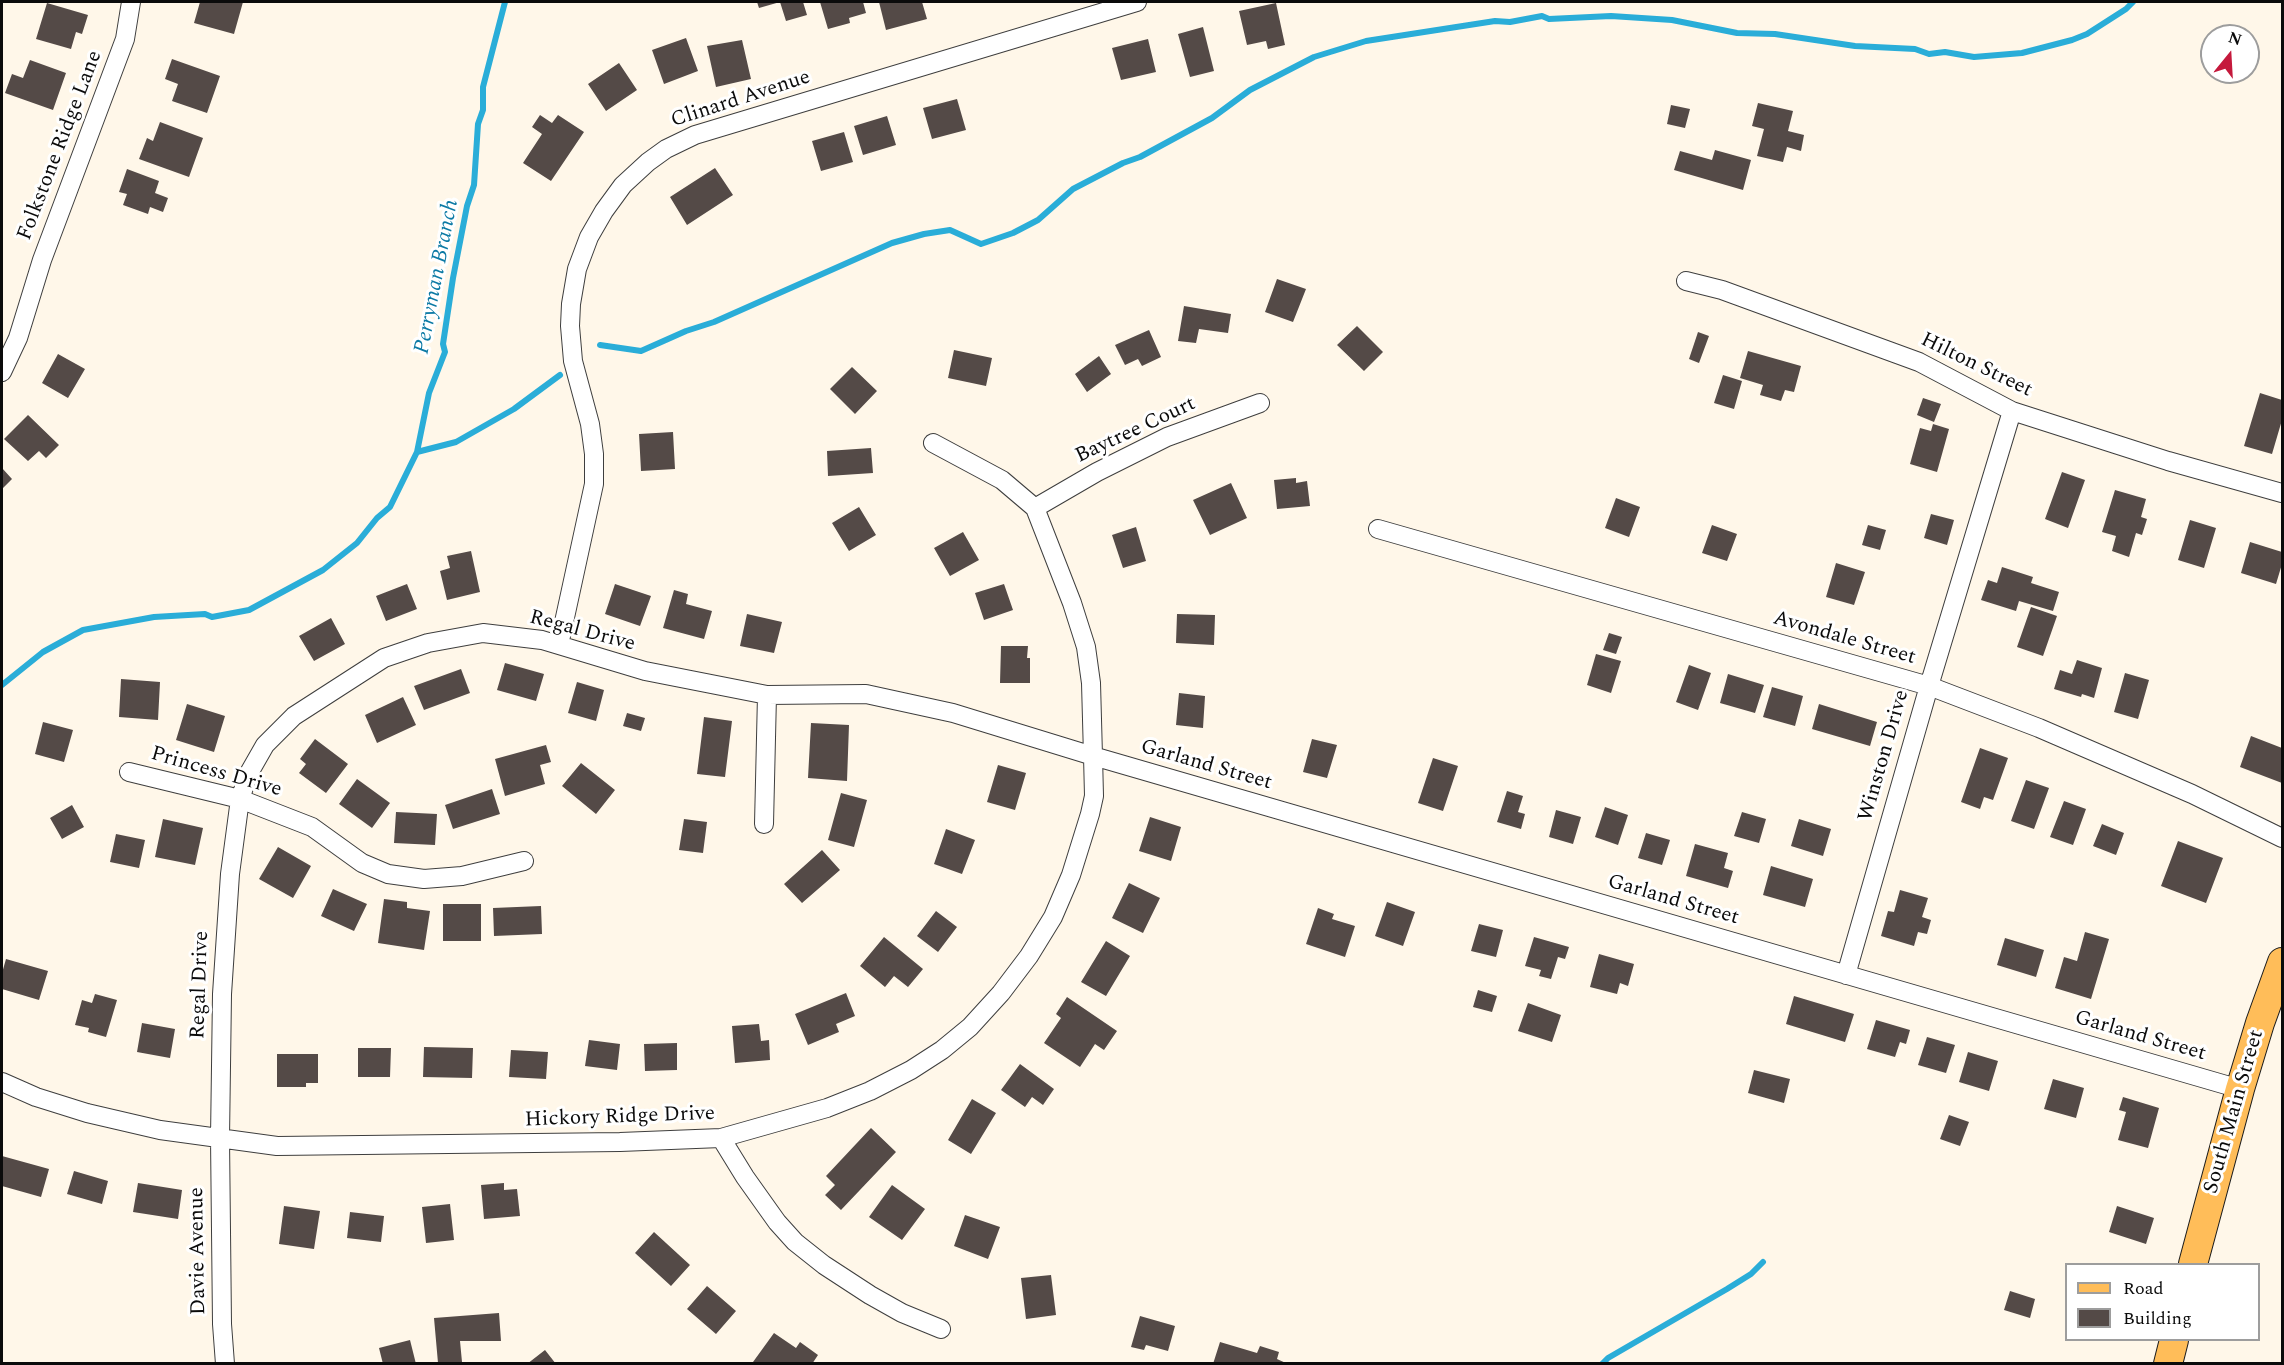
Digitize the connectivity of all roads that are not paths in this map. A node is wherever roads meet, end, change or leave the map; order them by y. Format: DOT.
graph roads {
  1 [pos="131,2"];
  2 [pos="1137,2"];
  3 [pos="1686,281"];
  4 [pos="2,372"];
  5 [pos="1260,403"];
  6 [pos="2012,411"];
  7 [pos="933,443"];
  8 [pos="2283,494"];
  9 [pos="1035,508"];
  10 [pos="1378,529"];
  11 [pos="559,645"];
  12 [pos="1929,686"];
  13 [pos="767,695"];
  14 [pos="1094,756"];
  15 [pos="129,772"];
  16 [pos="240,799"];
  17 [pos="764,824"];
  18 [pos="2283,838"];
  19 [pos="524,861"];
  20 [pos="2283,962"];
  21 [pos="1846,975"];
  22 [pos="2,1082"];
  23 [pos="2240,1089"];
  24 [pos="220,1138"];
  25 [pos="721,1138"];
  26 [pos="2193,1263"];
  27 [pos="941,1329"];
  28 [pos="2174,1341"];
  29 [pos="225,1364"];
  30 [pos="2168,1364"];
  1 -- 4 [label="street, Folkstone Ridge Lane"];
  2 -- 11 [label="street, Clinard Avenue"];
  3 -- 6 [label="street, Hilton Street"];
  5 -- 9 [label="street, Baytree Court"];
  6 -- 8 [label="street, Hilton Street"];
  6 -- 12 [label="street, Winston Drive"];
  7 -- 9 [label="street, Hickory Ridge Drive"];
  9 -- 14 [label="street, Hickory Ridge Drive"];
  10 -- 12 [label="street, Avondale Street"];
  11 -- 13 [label="street, Regal Drive"];
  11 -- 16 [label="street, Regal Drive"];
  12 -- 18 [label="street, Avondale Street"];
  12 -- 21 [label="street, Winston Drive"];
  13 -- 14 [label="street, Regal Drive"];
  13 -- 17 [label="street"];
  14 -- 21 [label="street, Garland Street"];
  14 -- 25 [label="street, Hickory Ridge Drive"];
  15 -- 16 [label="street, Princess Drive"];
  16 -- 19 [label="street, Princess Drive"];
  16 -- 24 [label="street, Regal Drive"];
  20 -- 23 [label="main road, South Main Street"];
  21 -- 23 [label="street, Garland Street"];
  22 -- 24 [label="street, Hickory Ridge Drive"];
  23 -- 26 [label="main road, South Main Street"];
  24 -- 25 [label="street, Hickory Ridge Drive"];
  24 -- 29 [label="street, Davie Avenue"];
  25 -- 27 [label="street"];
  28 -- 30 [label="main road"];
}
